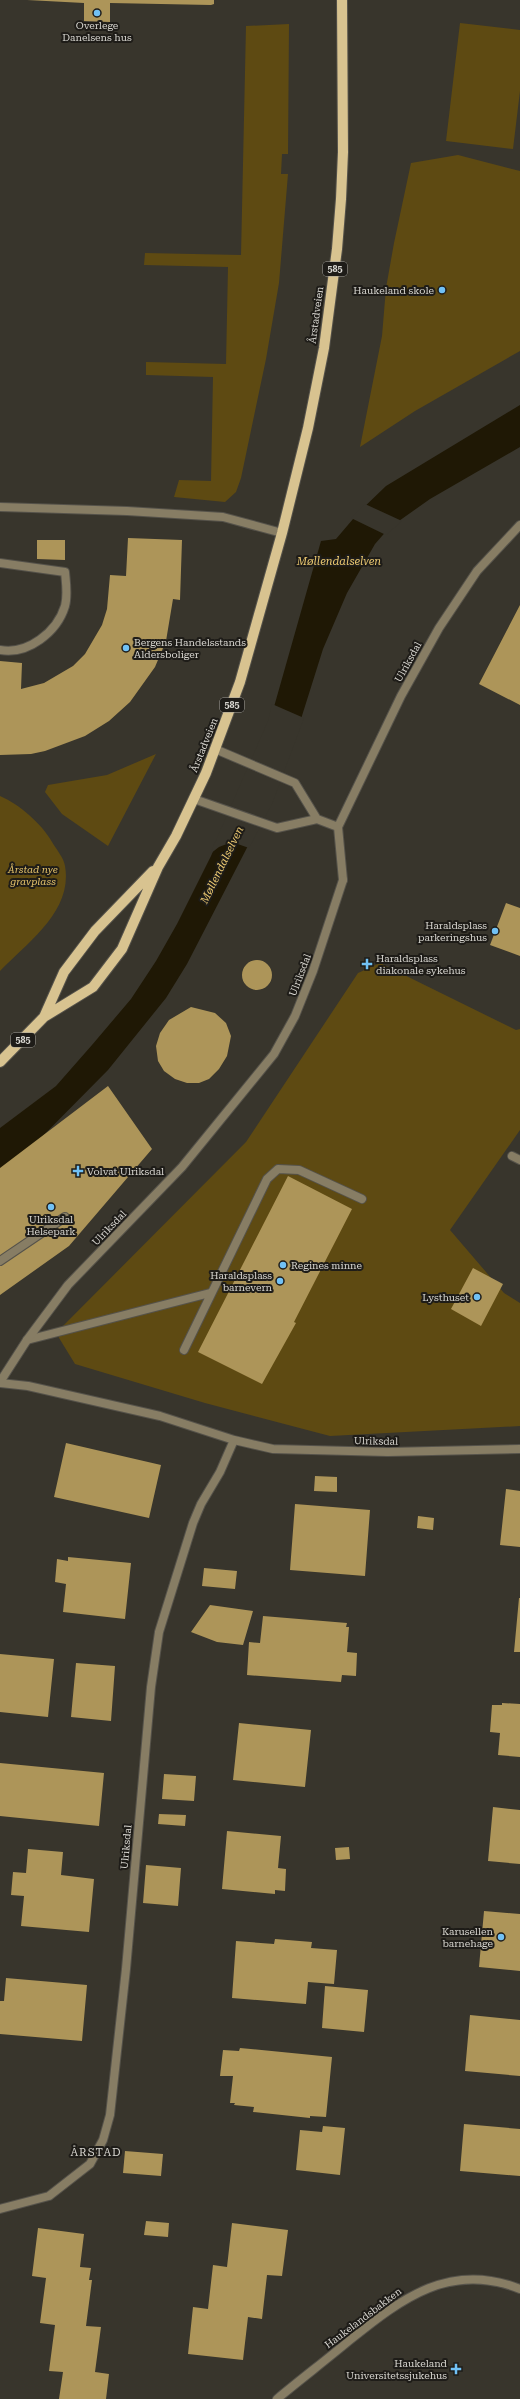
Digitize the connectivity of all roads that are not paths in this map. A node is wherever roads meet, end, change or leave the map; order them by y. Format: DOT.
graph roads {
  1 [pos="342,0"];
  2 [pos="0,507"];
  3 [pos="520,525"];
  4 [pos="282,533"];
  5 [pos="0,562"];
  6 [pos="0,650"];
  7 [pos="215,748"];
  8 [pos="194,799"];
  9 [pos="318,819"];
  10 [pos="338,827"];
  11 [pos="158,867"];
  12 [pos="44,1017"];
  13 [pos="0,1062"];
  14 [pos="512,1156"];
  15 [pos="520,1160"];
  16 [pos="362,1199"];
  17 [pos="65,1217"];
  18 [pos="0,1261"];
  19 [pos="210,1293"];
  20 [pos="27,1340"];
  21 [pos="184,1350"];
  22 [pos="0,1382"];
  23 [pos="234,1440"];
  24 [pos="520,1449"];
  25 [pos="0,2209"];
  26 [pos="520,2289"];
  27 [pos="276,2399"];
  1 -- 4 [label="main road, Årstadveien / 585"];
  2 -- 4 [label="street"];
  3 -- 10 [label="street, Ulriksdal"];
  4 -- 7 [label="main road, Årstadveien / 585"];
  5 -- 6 [label="street"];
  7 -- 8 [label="main road, Årstadveien / 585"];
  7 -- 9 [label="street"];
  8 -- 9 [label="street"];
  8 -- 11 [label="main road, Årstadveien / 585"];
  9 -- 10 [label="street"];
  10 -- 20 [label="street, Ulriksdal"];
  11 -- 12 [label="main road, Årstadveien / 585"];
  11 -- 12 [label="main road, Årstadveien / 585"];
  12 -- 13 [label="main road, Årstadveien / 585"];
  14 -- 15 [label="street"];
  16 -- 19 [label="street"];
  17 -- 18 [label="street"];
  19 -- 20 [label="street"];
  19 -- 21 [label="street"];
  20 -- 22 [label="street, Ulriksdal"];
  22 -- 23 [label="street, Ulriksdal"];
  23 -- 24 [label="street, Ulriksdal"];
  23 -- 25 [label="street, Ulriksdal"];
  26 -- 27 [label="street, Haukelandsbakken"];
}
